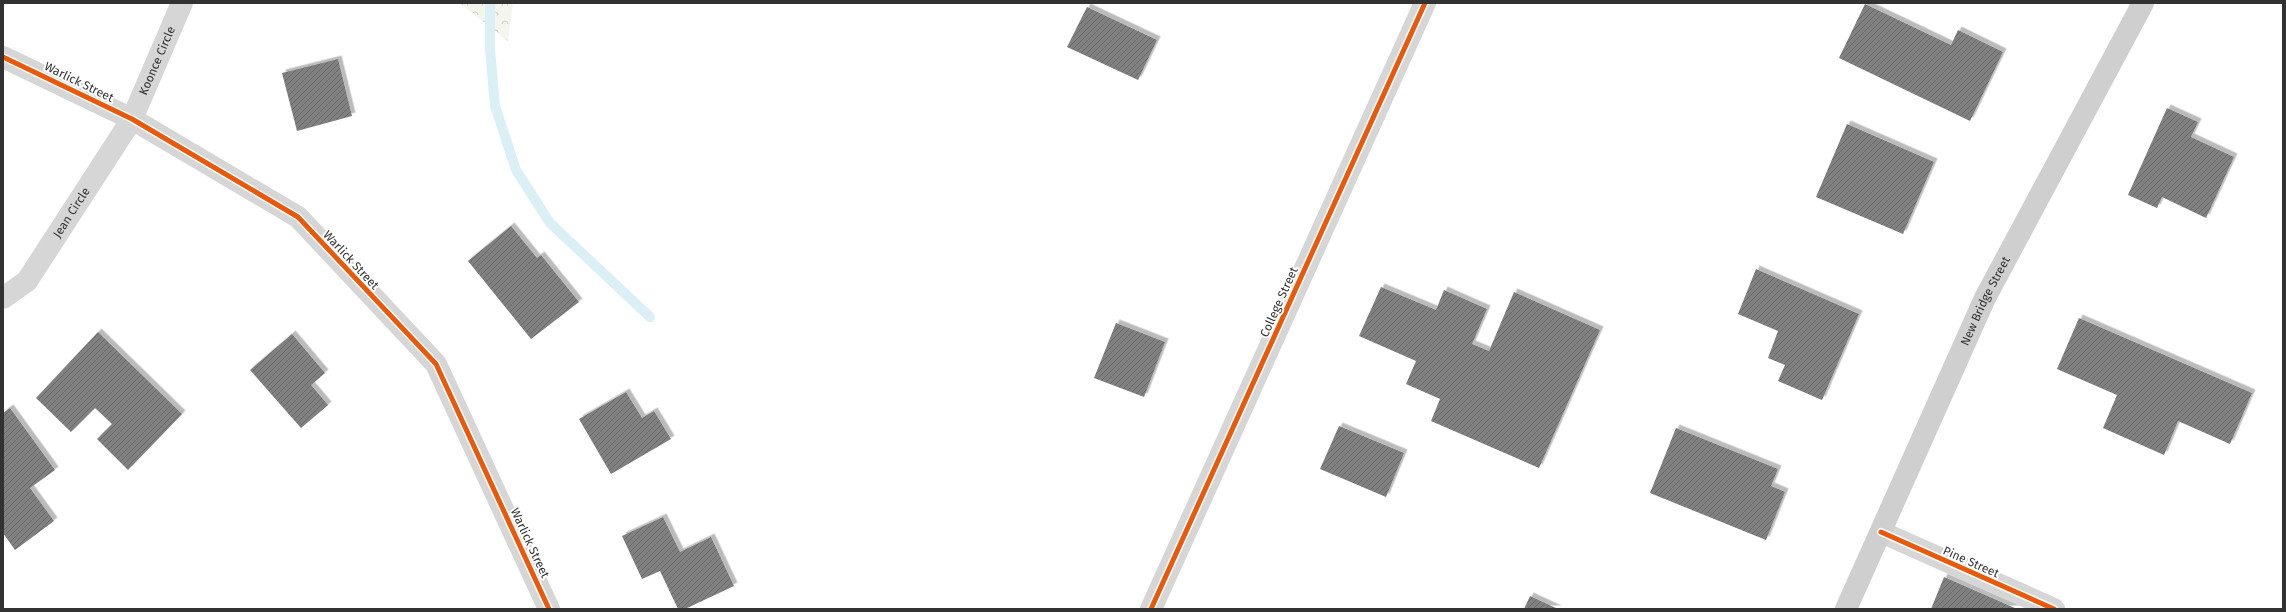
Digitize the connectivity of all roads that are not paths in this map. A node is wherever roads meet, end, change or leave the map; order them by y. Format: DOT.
graph roads {
  1 [pos="182,3"];
  2 [pos="1425,3"];
  3 [pos="2143,3"];
  4 [pos="3,56"];
  5 [pos="132,119"];
  6 [pos="3,298"];
  7 [pos="1881,532"];
  8 [pos="549,609"];
  9 [pos="1151,609"];
  10 [pos="1846,609"];
  11 [pos="2054,609"];
  1 -- 5 [label="street, Koonce Circle"];
  2 -- 9 [label="street, College Street"];
  3 -- 7 [label="main road, New Bridge Street"];
  4 -- 5 [label="street, Warlick Street"];
  5 -- 6 [label="street, Jean Circle"];
  5 -- 8 [label="street, Warlick Street"];
  7 -- 10 [label="main road, New Bridge Street"];
  7 -- 11 [label="street, Pine Street"];
}
